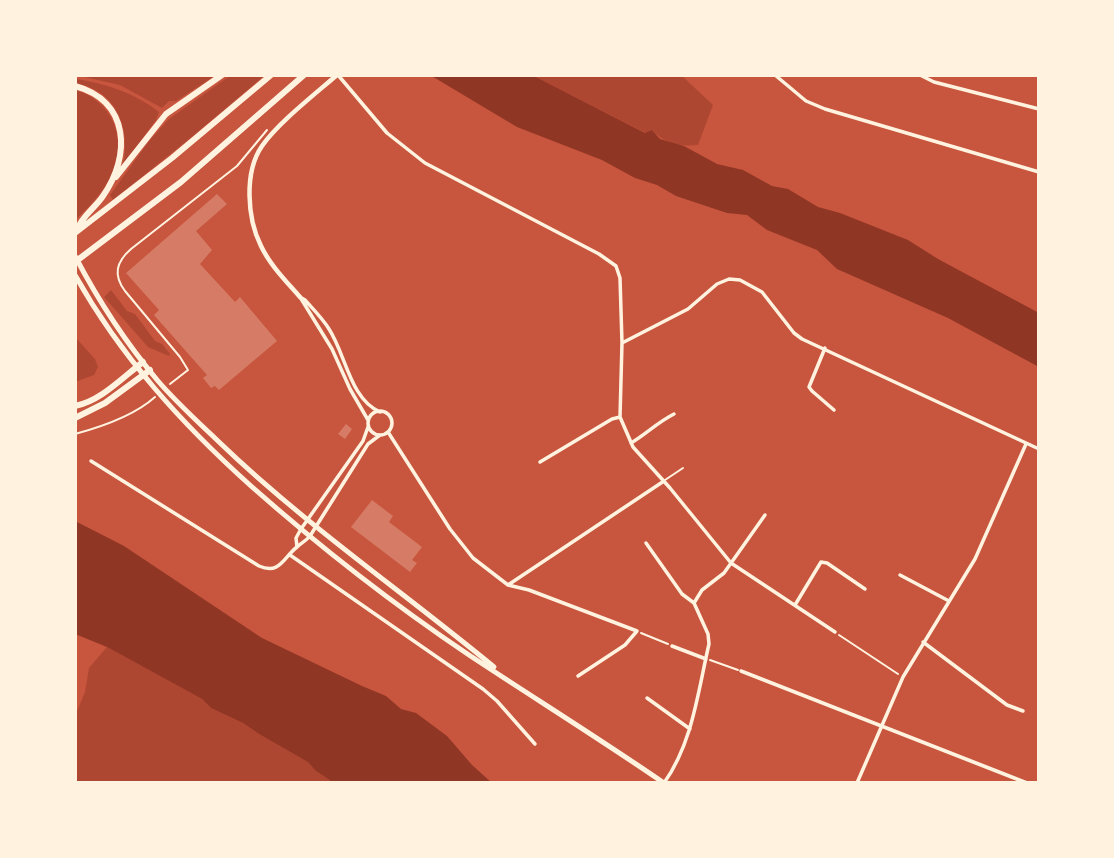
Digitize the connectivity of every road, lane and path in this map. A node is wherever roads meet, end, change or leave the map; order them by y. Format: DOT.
graph roads {
  1 [pos="222,75"];
  2 [pos="271,75"];
  3 [pos="304,75"];
  4 [pos="337,75"];
  5 [pos="775,75"];
  6 [pos="920,75"];
  7 [pos="75,86"];
  8 [pos="1039,109"];
  9 [pos="270,128"];
  10 [pos="1039,172"];
  11 [pos="111,183"];
  12 [pos="76,232"];
  13 [pos="75,256"];
  14 [pos="75,262"];
  15 [pos="75,275"];
  16 [pos="300,298"];
  17 [pos="622,343"];
  18 [pos="825,348"];
  19 [pos="143,362"];
  20 [pos="136,367"];
  21 [pos="150,370"];
  22 [pos="143,375"];
  23 [pos="169,385"];
  24 [pos="156,397"];
  25 [pos="75,406"];
  26 [pos="834,410"];
  27 [pos="380,412"];
  28 [pos="674,414"];
  29 [pos="620,417"];
  30 [pos="75,418"];
  31 [pos="368,420"];
  32 [pos="369,427"];
  33 [pos="388,432"];
  34 [pos="75,434"];
  35 [pos="380,435"];
  36 [pos="631,443"];
  37 [pos="1026,443"];
  38 [pos="1039,449"];
  39 [pos="91,461"];
  40 [pos="540,462"];
  41 [pos="683,468"];
  42 [pos="664,481"];
  43 [pos="765,515"];
  44 [pos="307,519"];
  45 [pos="317,526"];
  46 [pos="301,528"];
  47 [pos="310,536"];
  48 [pos="646,543"];
  49 [pos="297,547"];
  50 [pos="290,555"];
  51 [pos="731,563"];
  52 [pos="900,575"];
  53 [pos="508,585"];
  54 [pos="865,589"];
  55 [pos="948,601"];
  56 [pos="694,603"];
  57 [pos="795,605"];
  58 [pos="637,631"];
  59 [pos="835,632"];
  60 [pos="923,642"];
  61 [pos="672,646"];
  62 [pos="706,659"];
  63 [pos="741,671"];
  64 [pos="578,676"];
  65 [pos="903,677"];
  66 [pos="510,680"];
  67 [pos="647,698"];
  68 [pos="1023,711"];
  69 [pos="881,726"];
  70 [pos="690,729"];
  71 [pos="535,744"];
  72 [pos="664,783"];
  73 [pos="858,783"];
  74 [pos="1027,783"];
  1 -- 11 [label="highway"];
  2 -- 12 [label="highway"];
  3 -- 14 [label="highway"];
  4 -- 16 [label="street"];
  4 -- 17 [label="street"];
  5 -- 10 [label="street"];
  6 -- 8 [label="street"];
  7 -- 11 [label="highway"];
  9 -- 23 [label="path"];
  11 -- 12 [label="highway"];
  13 -- 19 [label="main road"];
  15 -- 20 [label="main road"];
  16 -- 27 [label="street"];
  16 -- 31 [label="street"];
  17 -- 18 [label="street"];
  17 -- 29 [label="street"];
  18 -- 26 [label="street"];
  18 -- 37 [label="street"];
  19 -- 20 [label="highway"];
  19 -- 21 [label="main road"];
  20 -- 22 [label="main road"];
  20 -- 25 [label="highway"];
  21 -- 22 [label="highway"];
  21 -- 44 [label="main road"];
  22 -- 30 [label="highway"];
  22 -- 46 [label="main road"];
  24 -- 34 [label="path"];
  27 -- 31 [label="street"];
  27 -- 33 [label="street"];
  28 -- 36 [label="street"];
  29 -- 36 [label="street"];
  29 -- 40 [label="street"];
  31 -- 32 [label="street"];
  32 -- 35 [label="street"];
  32 -- 44 [label="street"];
  33 -- 35 [label="street"];
  33 -- 53 [label="street"];
  35 -- 45 [label="street"];
  36 -- 42 [label="street"];
  37 -- 38 [label="street"];
  37 -- 55 [label="street"];
  39 -- 50 [label="street"];
  41 -- 42 [label="lane"];
  42 -- 51 [label="street"];
  42 -- 53 [label="street"];
  43 -- 51 [label="street"];
  44 -- 45 [label="main road"];
  44 -- 46 [label="street"];
  45 -- 47 [label="street"];
  45 -- 66 [label="main road"];
  46 -- 47 [label="main road"];
  46 -- 49 [label="street"];
  47 -- 49 [label="street"];
  47 -- 66 [label="main road"];
  48 -- 56 [label="street"];
  49 -- 50 [label="street"];
  50 -- 71 [label="street"];
  51 -- 56 [label="street"];
  51 -- 57 [label="street"];
  52 -- 55 [label="street"];
  53 -- 58 [label="street"];
  54 -- 57 [label="street"];
  55 -- 60 [label="street"];
  56 -- 62 [label="street"];
  57 -- 59 [label="street"];
  58 -- 61 [label="path"];
  58 -- 64 [label="street"];
  59 -- 65 [label="path"];
  60 -- 65 [label="street"];
  60 -- 68 [label="street"];
  61 -- 62 [label="street"];
  62 -- 63 [label="path"];
  62 -- 70 [label="street"];
  63 -- 69 [label="street"];
  65 -- 69 [label="street"];
  66 -- 72 [label="main road"];
  67 -- 70 [label="street"];
  69 -- 73 [label="street"];
  69 -- 74 [label="street"];
  70 -- 72 [label="street"];
}
